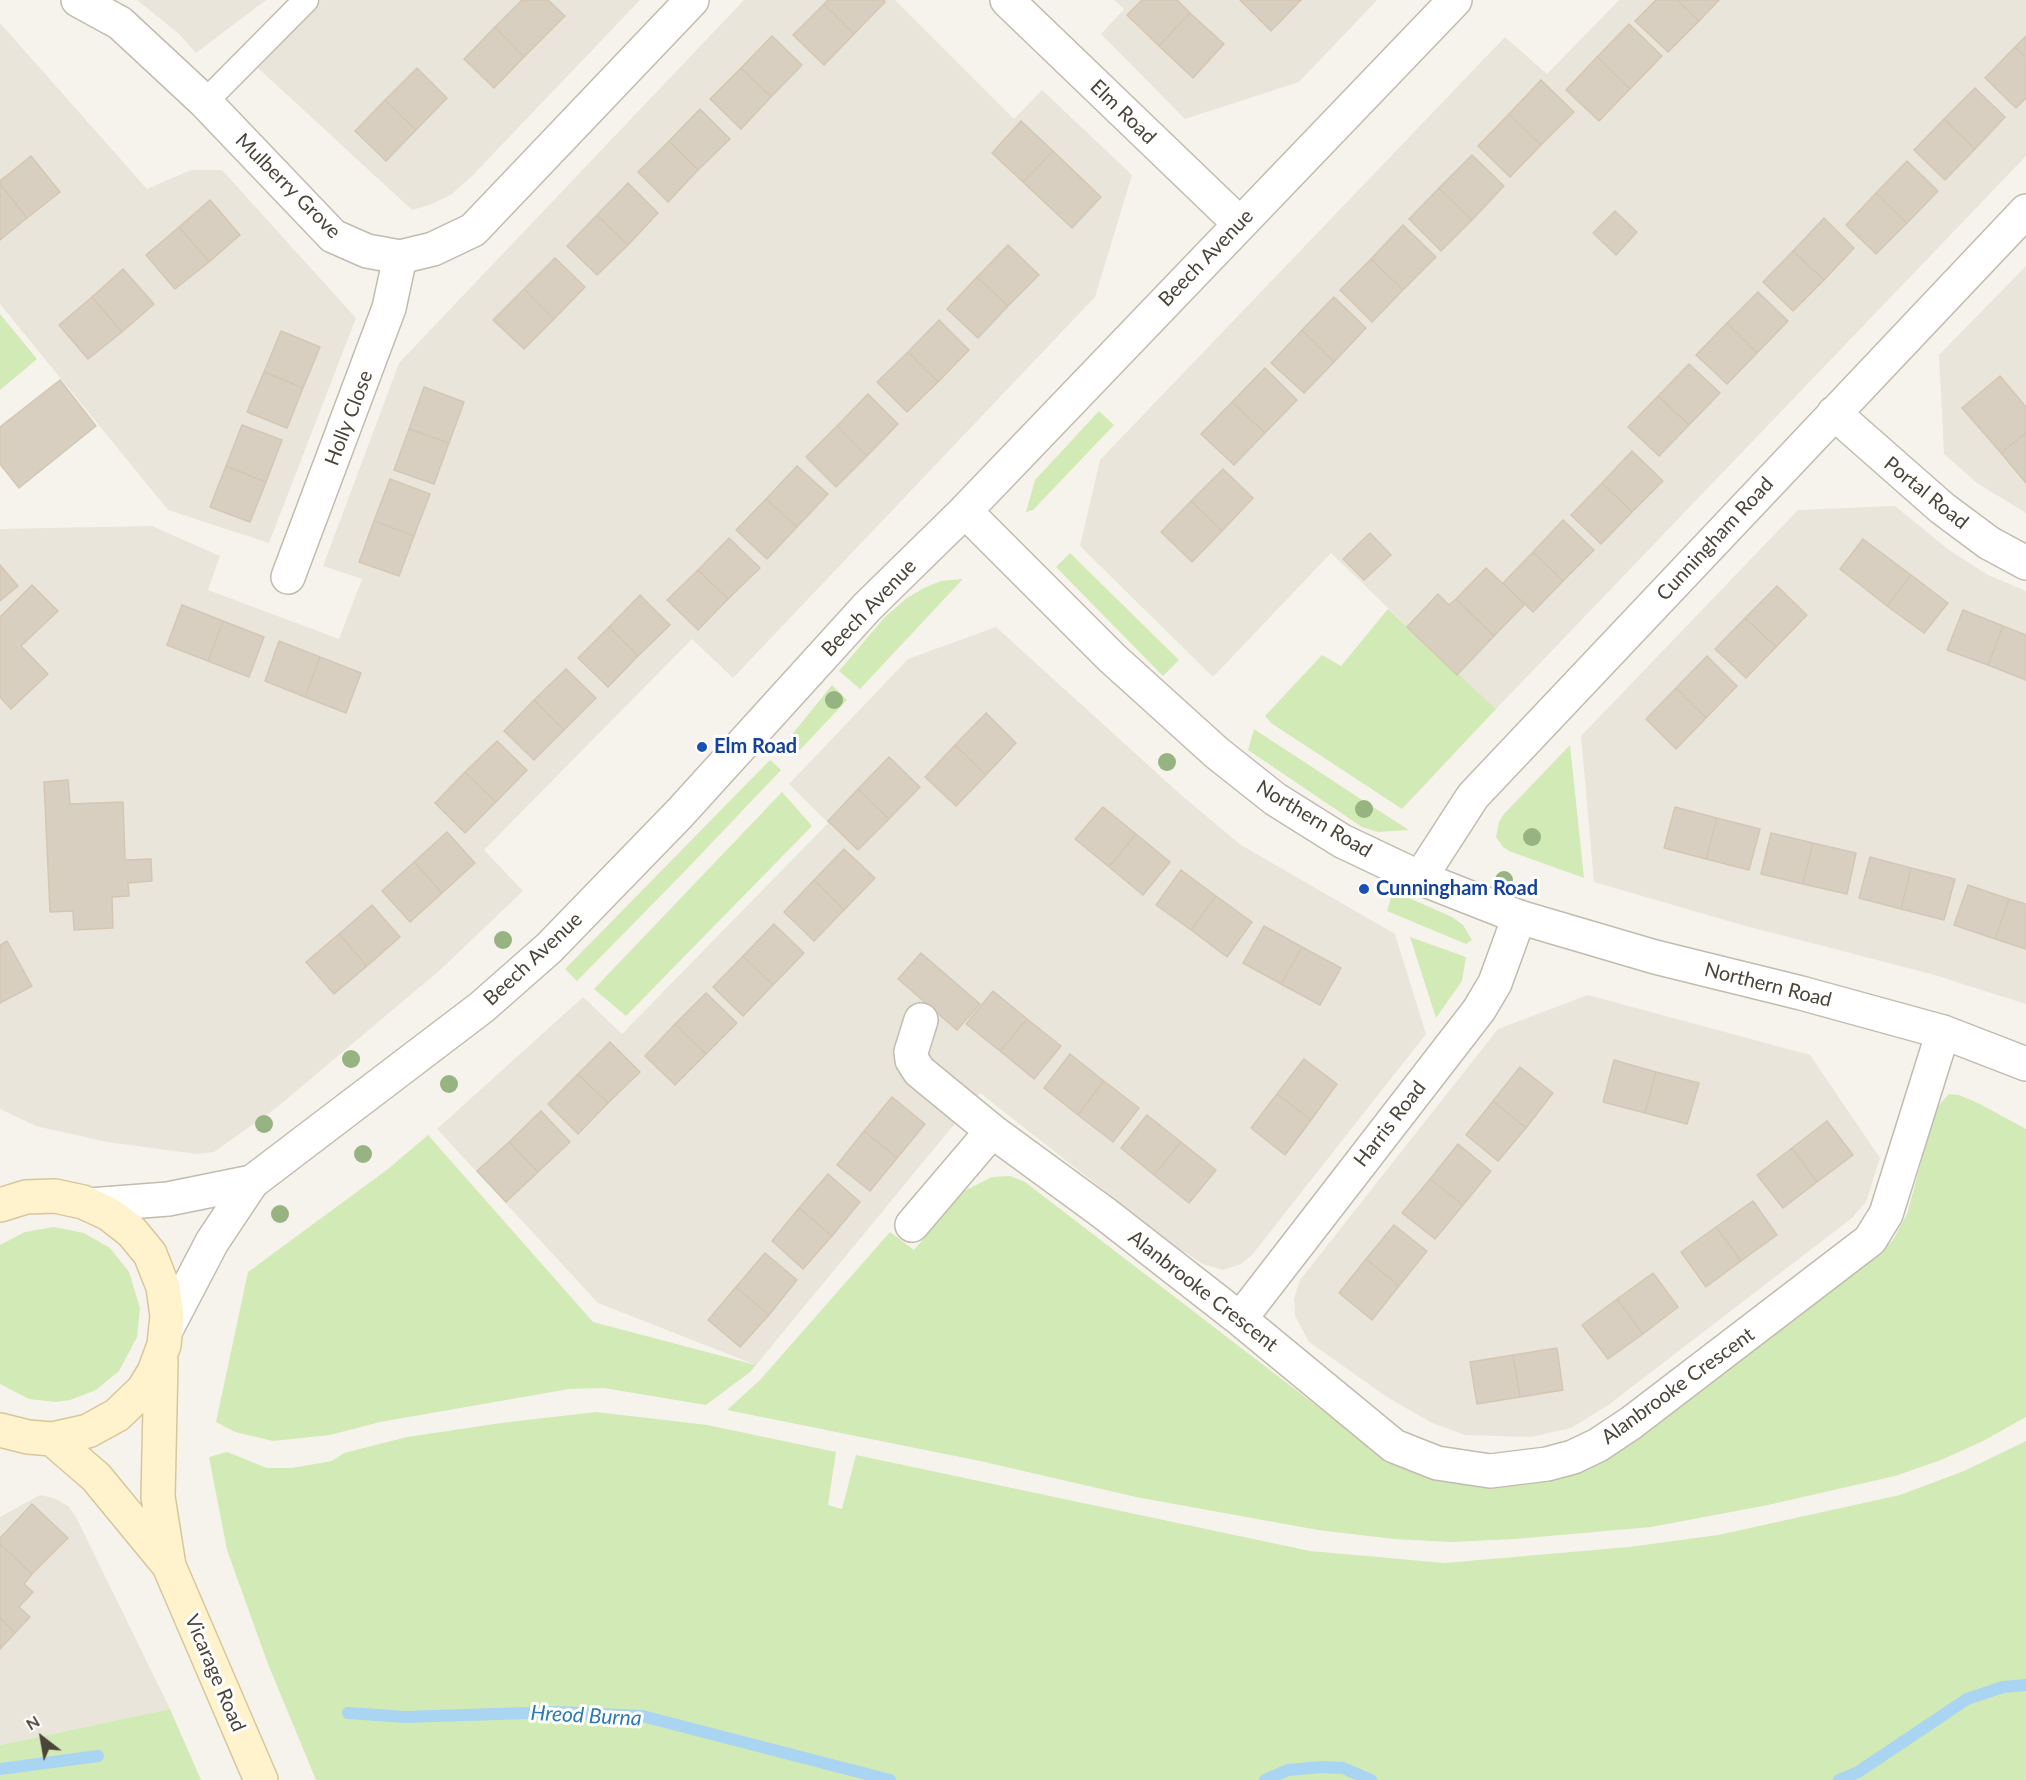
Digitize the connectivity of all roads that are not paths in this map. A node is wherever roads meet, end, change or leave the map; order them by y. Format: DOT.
graph roads {
  1 [pos="78,0"];
  2 [pos="306,0"];
  3 [pos="692,0"];
  4 [pos="1007,0"];
  5 [pos="1455,0"];
  6 [pos="205,102"];
  7 [pos="2026,211"];
  8 [pos="1239,223"];
  9 [pos="400,257"];
  10 [pos="1834,413"];
  11 [pos="965,511"];
  12 [pos="2026,563"];
  13 [pos="288,577"];
  14 [pos="1420,878"];
  15 [pos="1519,917"];
  16 [pos="921,1020"];
  17 [pos="1943,1032"];
  18 [pos="2026,1064"];
  19 [pos="992,1131"];
  20 [pos="252,1182"];
  21 [pos="6,1197"];
  22 [pos="90,1205"];
  23 [pos="912,1225"];
  24 [pos="1240,1319"];
  25 [pos="164,1341"];
  26 [pos="0,1430"];
  27 [pos="52,1439"];
  28 [pos="169,1566"];
  29 [pos="261,1780"];
  1 -- 6 [label="street, Mulberry Grove"];
  2 -- 6 [label="lane"];
  3 -- 9 [label="street, Mulberry Grove"];
  4 -- 8 [label="street, Elm Road"];
  5 -- 8 [label="street, Beech Avenue"];
  6 -- 9 [label="street, Mulberry Grove"];
  7 -- 10 [label="street, Cunningham Road"];
  8 -- 11 [label="street, Beech Avenue"];
  9 -- 13 [label="street, Holly Close"];
  10 -- 12 [label="street, Portal Road"];
  10 -- 14 [label="street, Cunningham Road"];
  11 -- 14 [label="street, Northern Road"];
  11 -- 20 [label="street, Beech Avenue"];
  14 -- 15 [label="street, Northern Road"];
  15 -- 17 [label="street, Northern Road"];
  15 -- 24 [label="street, Harris Road"];
  16 -- 19 [label="street, Alanbrooke Crescent"];
  17 -- 18 [label="street, Northern Road"];
  17 -- 24 [label="street, Alanbrooke Crescent"];
  19 -- 23 [label="street"];
  19 -- 24 [label="street, Alanbrooke Crescent"];
  20 -- 22 [label="street, Beech Avenue"];
  20 -- 25 [label="street, Beech Avenue"];
  21 -- 22 [label="main road, Vicarage Road"];
  22 -- 25 [label="main road, Vicarage Road"];
  25 -- 27 [label="main road"];
  25 -- 28 [label="main road, Vicarage Road"];
  26 -- 27 [label="main road"];
  27 -- 28 [label="main road, Vicarage Road"];
  28 -- 29 [label="main road, Vicarage Road"];
}
